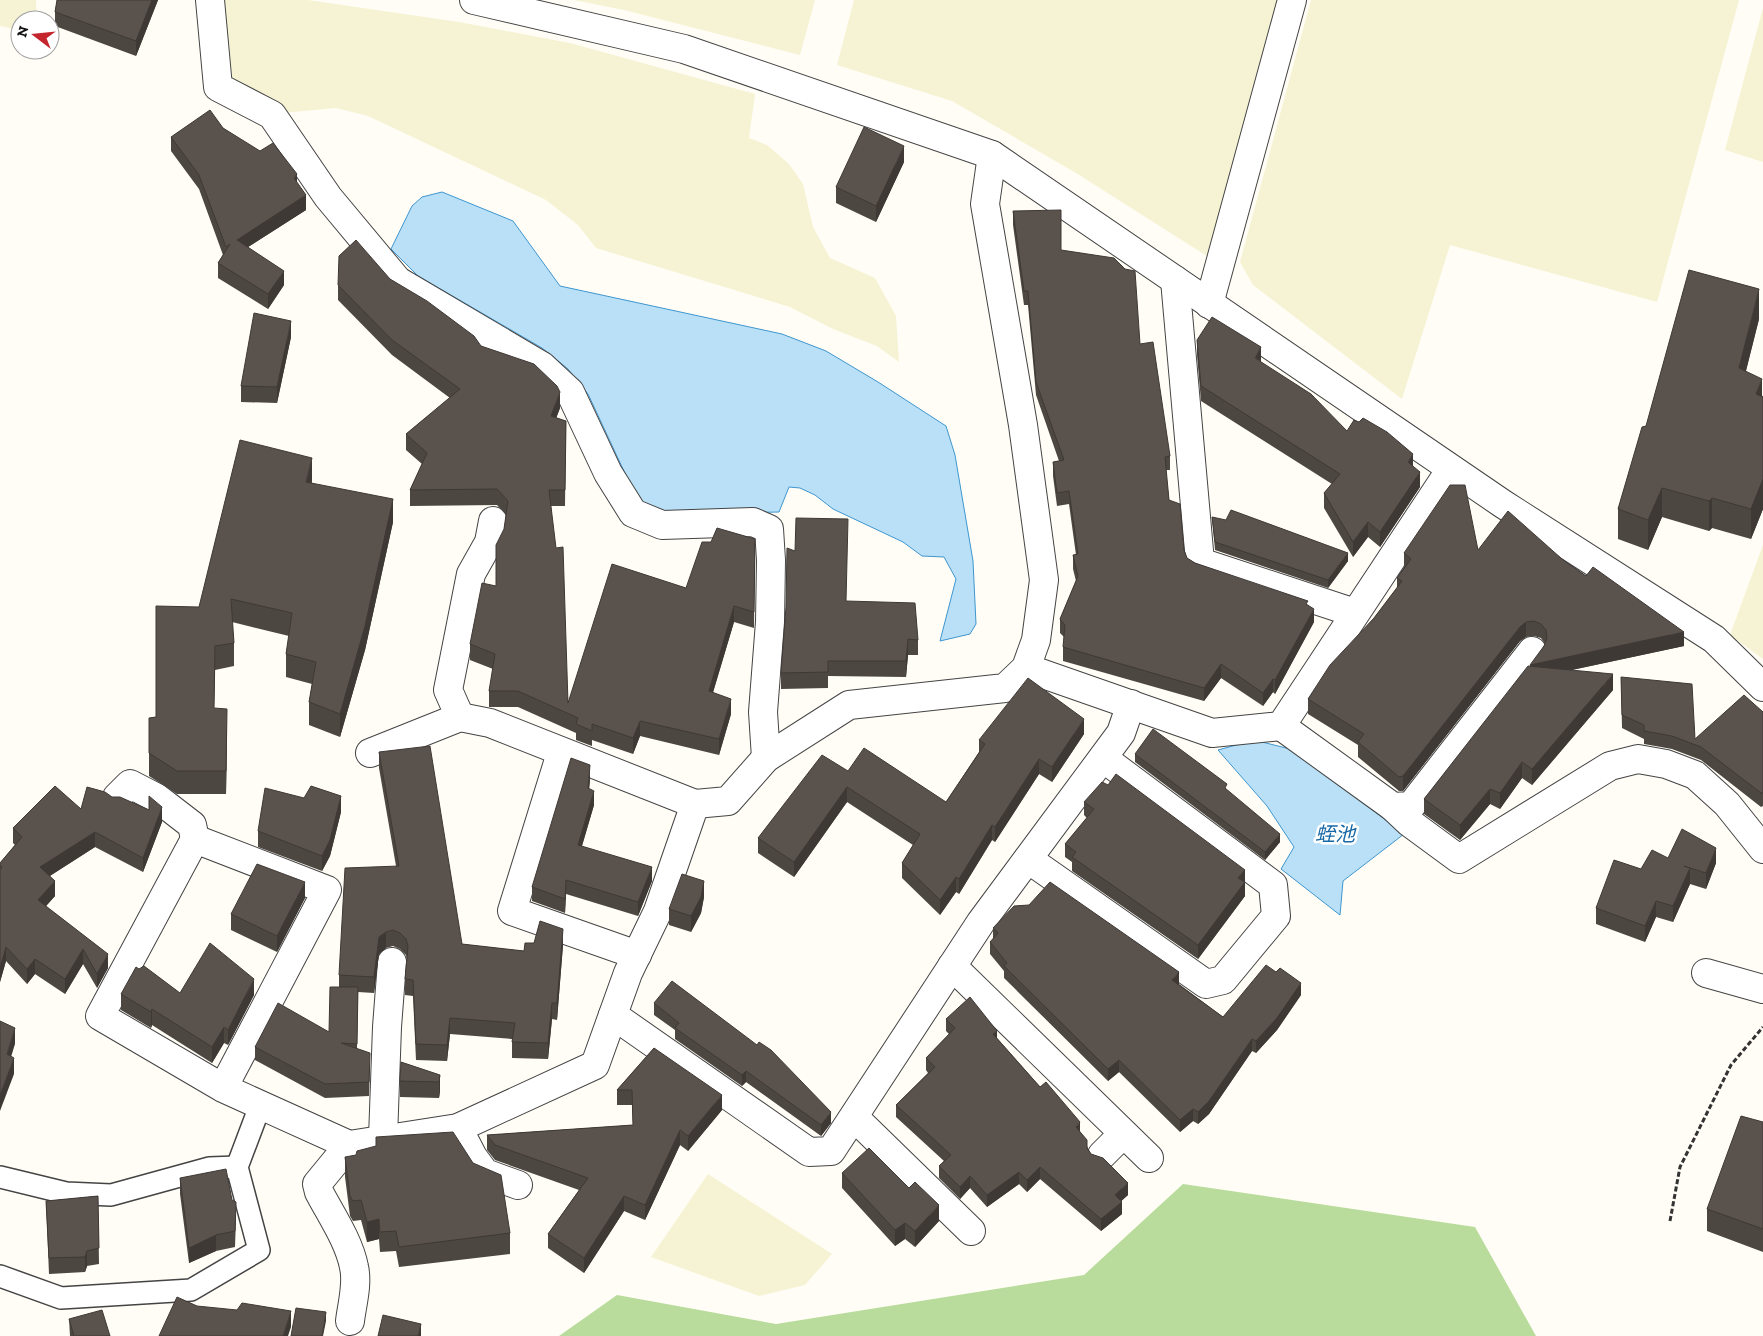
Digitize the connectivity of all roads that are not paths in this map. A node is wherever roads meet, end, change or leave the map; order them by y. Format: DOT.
graph roads {
  1 [pos="210,0"];
  2 [pos="474,0"];
  3 [pos="1292,0"];
  4 [pos="992,154"];
  5 [pos="1175,280"];
  6 [pos="1209,304"];
  7 [pos="1451,469"];
  8 [pos="493,521"];
  9 [pos="1355,613"];
  10 [pos="1532,651"];
  11 [pos="1026,668"];
  12 [pos="1763,686"];
  13 [pos="1131,704"];
  14 [pos="460,716"];
  15 [pos="1281,726"];
  16 [pos="370,753"];
  17 [pos="562,753"];
  18 [pos="766,758"];
  19 [pos="1102,758"];
  20 [pos="117,797"];
  21 [pos="695,804"];
  22 [pos="1394,807"];
  23 [pos="194,839"];
  24 [pos="1763,849"];
  25 [pos="1028,859"];
  26 [pos="637,955"];
  27 [pos="392,962"];
  28 [pos="952,966"];
  29 [pos="1706,973"];
  30 [pos="1763,989"];
  31 [pos="613,1015"];
  32 [pos="223,1088"];
  33 [pos="260,1106"];
  34 [pos="854,1117"];
  35 [pos="458,1128"];
  36 [pos="1123,1134"];
  37 [pos="383,1138"];
  38 [pos="349,1145"];
  39 [pos="1102,1155"];
  40 [pos="1149,1158"];
  41 [pos="237,1167"];
  42 [pos="0,1177"];
  43 [pos="518,1185"];
  44 [pos="971,1230"];
  45 [pos="0,1276"];
  46 [pos="350,1321"];
  1 -- 18 [label="street"];
  2 -- 4 [label="street"];
  3 -- 6 [label="street"];
  4 -- 5 [label="street"];
  4 -- 11 [label="street"];
  5 -- 6 [label="street"];
  5 -- 9 [label="street"];
  6 -- 7 [label="street"];
  7 -- 9 [label="street"];
  7 -- 12 [label="street"];
  8 -- 14 [label="street"];
  9 -- 15 [label="street"];
  10 -- 22 [label="street"];
  11 -- 13 [label="street"];
  11 -- 18 [label="street"];
  13 -- 15 [label="street"];
  13 -- 19 [label="street"];
  14 -- 16 [label="street"];
  14 -- 17 [label="street"];
  15 -- 22 [label="street"];
  17 -- 21 [label="street"];
  17 -- 26 [label="street"];
  18 -- 21 [label="street"];
  19 -- 25 [label="street"];
  19 -- 25 [label="street"];
  20 -- 23 [label="street"];
  21 -- 26 [label="street"];
  22 -- 24 [label="street"];
  23 -- 32 [label="street"];
  23 -- 32 [label="street"];
  25 -- 28 [label="street"];
  26 -- 31 [label="street"];
  27 -- 37 [label="street"];
  28 -- 34 [label="street"];
  28 -- 36 [label="street"];
  29 -- 30 [label="street"];
  31 -- 34 [label="street"];
  31 -- 35 [label="street"];
  32 -- 33 [label="street"];
  33 -- 38 [label="street"];
  33 -- 41 [label="lane"];
  34 -- 44 [label="street"];
  35 -- 37 [label="street"];
  35 -- 43 [label="street"];
  36 -- 39 [label="street"];
  36 -- 40 [label="street"];
  37 -- 38 [label="street"];
  38 -- 46 [label="street"];
  41 -- 42 [label="lane"];
  41 -- 45 [label="lane"];
}
